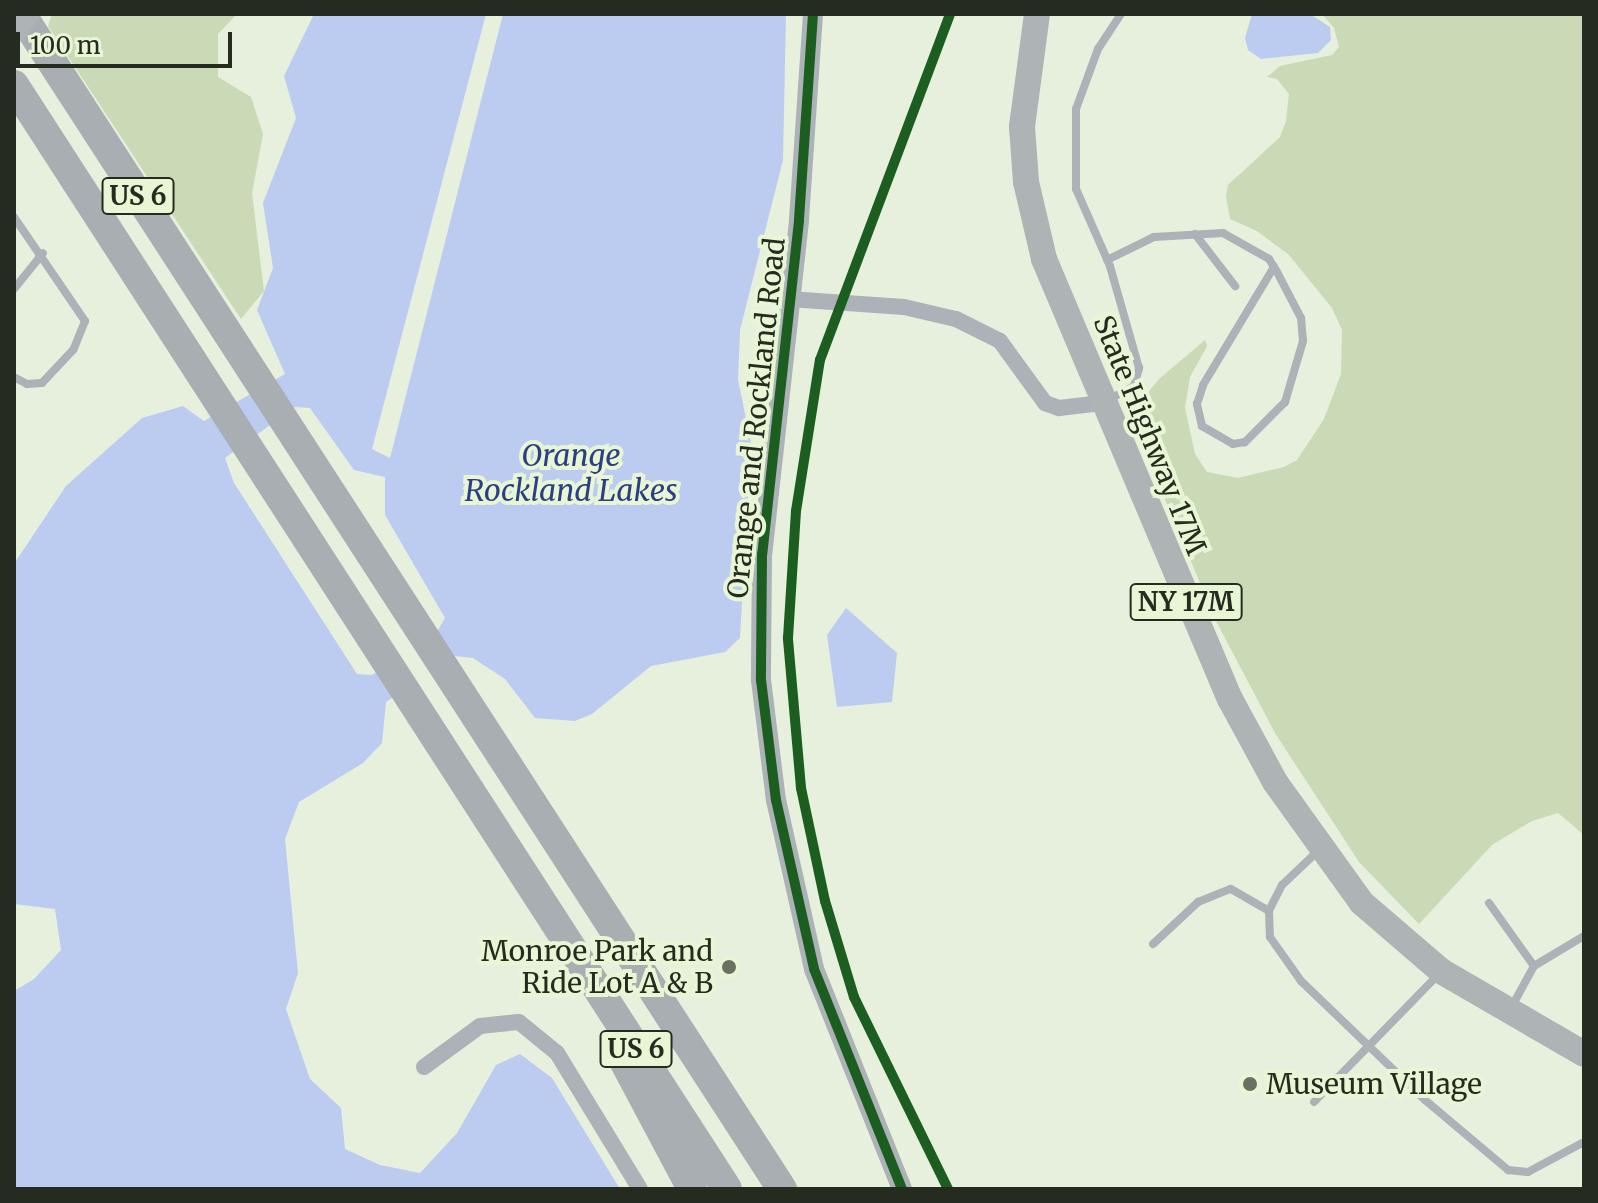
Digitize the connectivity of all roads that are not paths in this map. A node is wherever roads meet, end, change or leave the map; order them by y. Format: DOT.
graph roads {
  1 [pos="24,14"];
  2 [pos="813,14"];
  3 [pos="1037,14"];
  4 [pos="1121,14"];
  5 [pos="14,30"];
  6 [pos="14,85"];
  7 [pos="14,217"];
  8 [pos="1195,234"];
  9 [pos="43,253"];
  10 [pos="1107,260"];
  11 [pos="1274,267"];
  12 [pos="1235,286"];
  13 [pos="14,289"];
  14 [pos="789,299"];
  15 [pos="14,377"];
  16 [pos="1102,403"];
  17 [pos="1320,849"];
  18 [pos="1489,903"];
  19 [pos="545,908"];
  20 [pos="1269,911"];
  21 [pos="1584,936"];
  22 [pos="1153,944"];
  23 [pos="1534,966"];
  24 [pos="1441,971"];
  25 [pos="1509,1012"];
  26 [pos="1370,1048"];
  27 [pos="1584,1054"];
  28 [pos="424,1067"];
  29 [pos="1314,1102"];
  30 [pos="731,1112"];
  31 [pos="1584,1142"];
  32 [pos="640,1189"];
  33 [pos="692,1189"];
  34 [pos="727,1189"];
  35 [pos="782,1189"];
  36 [pos="795,1189"];
  37 [pos="902,1189"];
  1 -- 5 [label="main road, bridge"];
  1 -- 30 [label="highway, US 6"];
  2 -- 14 [label="street, Orange and Rockland Road"];
  3 -- 16 [label="main road, State Highway 17M / NY 17M"];
  4 -- 10 [label="lane"];
  6 -- 19 [label="highway, US 6"];
  7 -- 9 [label="lane"];
  8 -- 10 [label="lane"];
  8 -- 11 [label="lane"];
  8 -- 12 [label="lane"];
  9 -- 13 [label="lane"];
  9 -- 15 [label="lane"];
  10 -- 16 [label="lane"];
  11 -- 11 [label="lane"];
  14 -- 16 [label="street"];
  14 -- 37 [label="street, Orange and Rockland Road"];
  16 -- 17 [label="main road, State Highway 17M / NY 17M"];
  17 -- 20 [label="lane"];
  17 -- 24 [label="main road, State Highway 17M / NY 17M"];
  18 -- 23 [label="lane"];
  19 -- 33 [label="highway"];
  19 -- 34 [label="highway, US 6"];
  20 -- 22 [label="lane"];
  20 -- 26 [label="lane"];
  21 -- 23 [label="lane"];
  23 -- 25 [label="lane"];
  24 -- 25 [label="main road, State Highway 17M / NY 17M"];
  24 -- 26 [label="lane"];
  25 -- 27 [label="main road, State Highway 17M / NY 17M"];
  26 -- 29 [label="lane"];
  26 -- 31 [label="lane"];
  28 -- 32 [label="street"];
  30 -- 35 [label="highway, US 6"];
  30 -- 36 [label="highway"];
}
